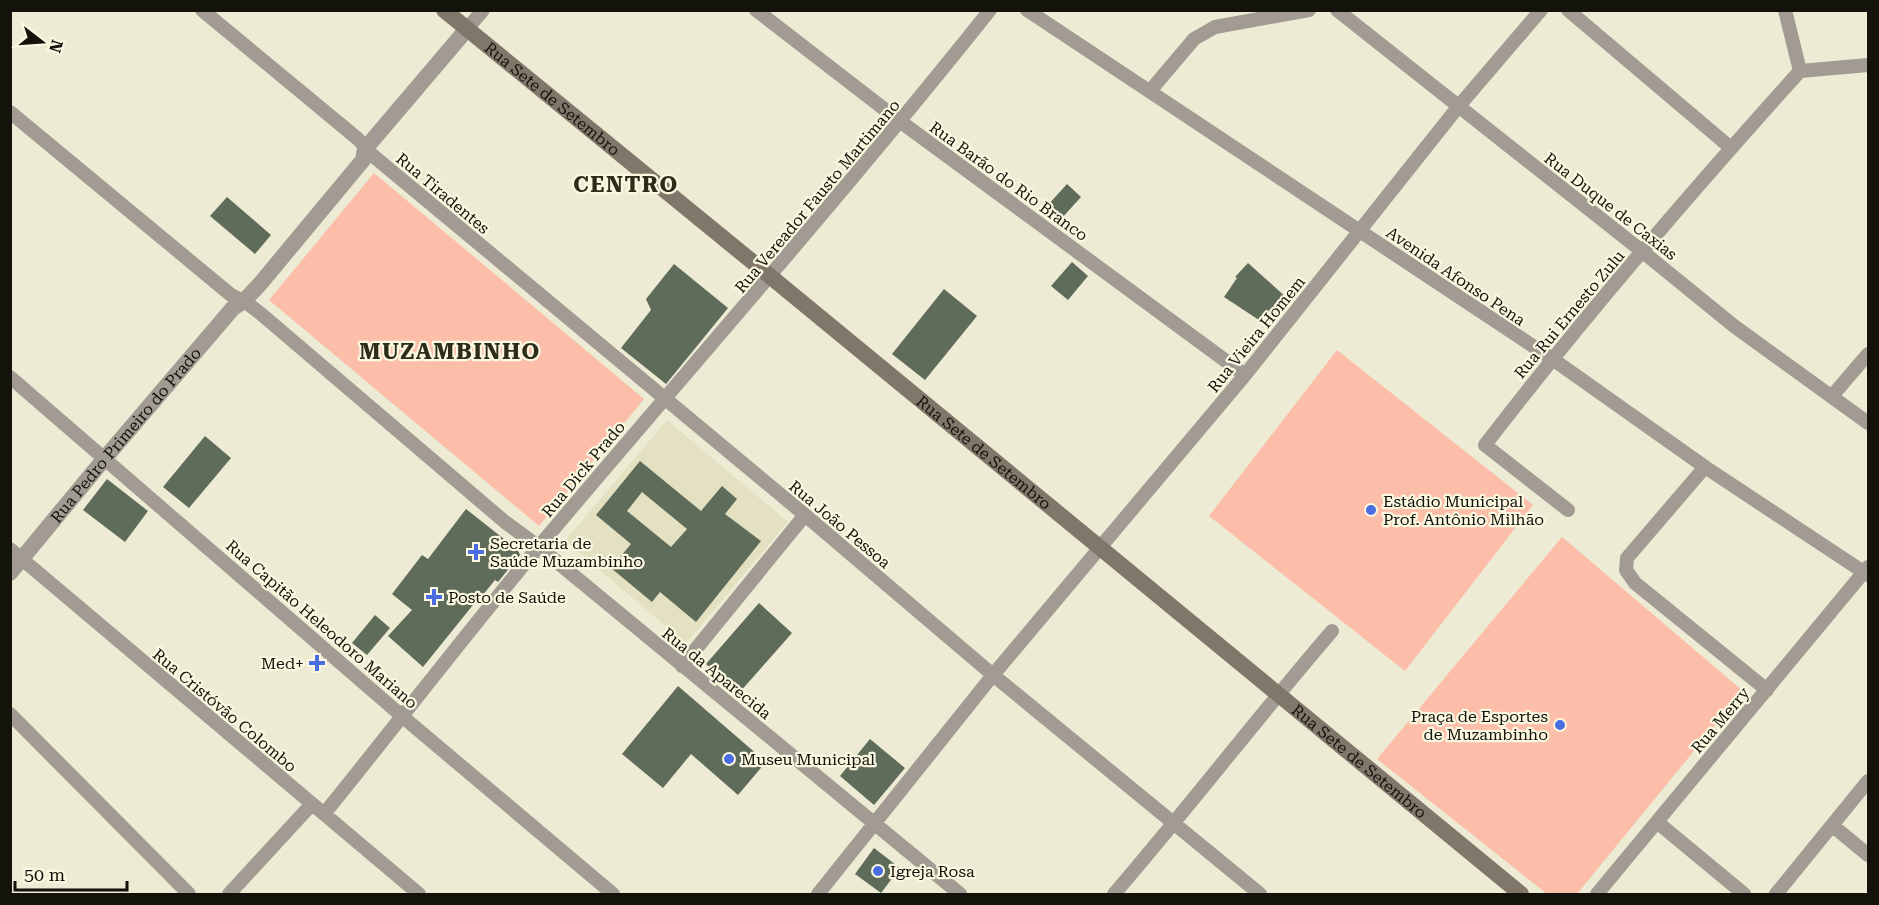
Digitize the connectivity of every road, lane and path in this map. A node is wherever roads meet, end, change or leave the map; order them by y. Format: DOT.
graph roads {
  1 [pos="202,10"];
  2 [pos="444,10"];
  3 [pos="483,10"];
  4 [pos="756,10"];
  5 [pos="990,10"];
  6 [pos="1027,10"];
  7 [pos="1309,10"];
  8 [pos="1337,10"];
  9 [pos="1541,10"];
  10 [pos="1568,10"];
  11 [pos="1785,10"];
  12 [pos="468,29"];
  13 [pos="1869,65"];
  14 [pos="1800,71"];
  15 [pos="1150,91"];
  16 [pos="1458,107"];
  17 [pos="10,112"];
  18 [pos="901,122"];
  19 [pos="1731,148"];
  20 [pos="365,149"];
  21 [pos="1359,231"];
  22 [pos="1643,252"];
  23 [pos="771,277"];
  24 [pos="244,301"];
  25 [pos="1869,354"];
  26 [pos="1551,358"];
  27 [pos="1245,375"];
  28 [pos="10,378"];
  29 [pos="1832,396"];
  30 [pos="665,399"];
  31 [pos="1869,423"];
  32 [pos="105,458"];
  33 [pos="1705,467"];
  34 [pos="1568,510"];
  35 [pos="805,515"];
  36 [pos="539,547"];
  37 [pos="1100,548"];
  38 [pos="16,554"];
  39 [pos="1867,571"];
  40 [pos="10,573"];
  41 [pos="1332,631"];
  42 [pos="682,666"];
  43 [pos="993,675"];
  44 [pos="1767,690"];
  45 [pos="1278,694"];
  46 [pos="10,714"];
  47 [pos="403,717"];
  48 [pos="1869,781"];
  49 [pos="311,805"];
  50 [pos="324,814"];
  51 [pos="1657,822"];
  52 [pos="875,824"];
  53 [pos="1174,825"];
  54 [pos="1833,826"];
  55 [pos="1869,855"];
  56 [pos="414,893"];
  57 [pos="189,894"];
  58 [pos="229,894"];
  59 [pos="614,894"];
  60 [pos="818,894"];
  61 [pos="960,894"];
  62 [pos="1114,894"];
  63 [pos="1260,894"];
  64 [pos="1521,894"];
  65 [pos="1597,894"];
  66 [pos="1744,894"];
  67 [pos="1776,894"];
  1 -- 20 [label="street, Rua Tiradentes"];
  2 -- 12 [label="main road, Rua Sete de Setembro"];
  3 -- 12 [label="street"];
  4 -- 18 [label="street, Rua Barão do Rio Branco"];
  5 -- 18 [label="street, Rua Vereador Fausto Martimano"];
  6 -- 15 [label="street, Avenida Afonso Pena"];
  7 -- 15 [label="street"];
  8 -- 16 [label="street, Rua Duque de Caxias"];
  9 -- 16 [label="street, Rua Vieira Homem"];
  10 -- 19 [label="street"];
  11 -- 14 [label="street"];
  12 -- 20 [label="street, Rua Pedro Primeiro do Prado"];
  12 -- 23 [label="main road, Rua Sete de Setembro"];
  13 -- 14 [label="street"];
  14 -- 19 [label="street, Rua Rui Ernesto Zulu"];
  15 -- 21 [label="street, Avenida Afonso Pena"];
  16 -- 21 [label="street, Rua Vieira Homem"];
  16 -- 22 [label="street, Rua Duque de Caxias"];
  17 -- 24 [label="street"];
  18 -- 23 [label="street, Rua Vereador Fausto Martimano"];
  18 -- 27 [label="street, Rua Barão do Rio Branco"];
  19 -- 22 [label="street, Rua Rui Ernesto Zulu"];
  20 -- 24 [label="street, Rua Pedro Primeiro do Prado"];
  20 -- 30 [label="street, Rua Tiradentes"];
  21 -- 26 [label="street, Avenida Afonso Pena"];
  21 -- 27 [label="street, Rua Vieira Homem"];
  22 -- 26 [label="street, Rua Rui Ernesto Zulu"];
  22 -- 29 [label="street, Rua Duque de Caxias"];
  23 -- 30 [label="street, Rua Vereador Fausto Martimano"];
  23 -- 37 [label="main road, Rua Sete de Setembro"];
  24 -- 32 [label="street, Rua Pedro Primeiro do Prado"];
  24 -- 36 [label="street, Rua da Aparecida"];
  25 -- 29 [label="street"];
  26 -- 33 [label="street, Avenida Afonso Pena"];
  26 -- 34 [label="street, Rua Rui Ernesto Zulu"];
  27 -- 37 [label="street, Rua Vieira Homem"];
  28 -- 32 [label="street, Rua Capitão Heleodoro Mariano"];
  29 -- 31 [label="street, Rua Duque de Caxias"];
  30 -- 35 [label="street, Rua João Pessoa"];
  30 -- 36 [label="street, Rua Dick Prado"];
  32 -- 38 [label="street, Rua Pedro Primeiro do Prado"];
  32 -- 47 [label="street, Rua Capitão Heleodoro Mariano"];
  33 -- 39 [label="street, Avenida Afonso Pena"];
  33 -- 44 [label="street"];
  35 -- 42 [label="street"];
  35 -- 43 [label="street, Rua João Pessoa"];
  36 -- 42 [label="street, Rua da Aparecida"];
  36 -- 47 [label="street, Rua Dick Prado"];
  37 -- 43 [label="street, Rua Vieira Homem"];
  37 -- 45 [label="main road, Rua Sete de Setembro"];
  38 -- 40 [label="street, Rua Pedro Primeiro do Prado"];
  38 -- 49 [label="street, Rua Cristóvão Colombo"];
  39 -- 44 [label="street, Rua Merry"];
  41 -- 45 [label="street"];
  42 -- 52 [label="street, Rua da Aparecida"];
  43 -- 52 [label="street, Rua Vieira Homem"];
  43 -- 53 [label="street, Rua João Pessoa"];
  44 -- 51 [label="street, Rua Merry"];
  45 -- 53 [label="street"];
  45 -- 64 [label="main road, Rua Sete de Setembro"];
  46 -- 57 [label="street"];
  47 -- 50 [label="street, Rua Dick Prado"];
  47 -- 59 [label="street, Rua Capitão Heleodoro Mariano"];
  48 -- 54 [label="street"];
  49 -- 50 [label="street, Rua Cristóvão Colombo"];
  49 -- 58 [label="street"];
  50 -- 56 [label="street, Rua Cristóvão Colombo"];
  51 -- 65 [label="street, Rua Merry"];
  51 -- 66 [label="street"];
  52 -- 60 [label="street, Rua Vieira Homem"];
  52 -- 61 [label="street, Rua da Aparecida"];
  53 -- 62 [label="street"];
  53 -- 63 [label="street, Rua João Pessoa"];
  54 -- 55 [label="street"];
  54 -- 67 [label="street"];
}
